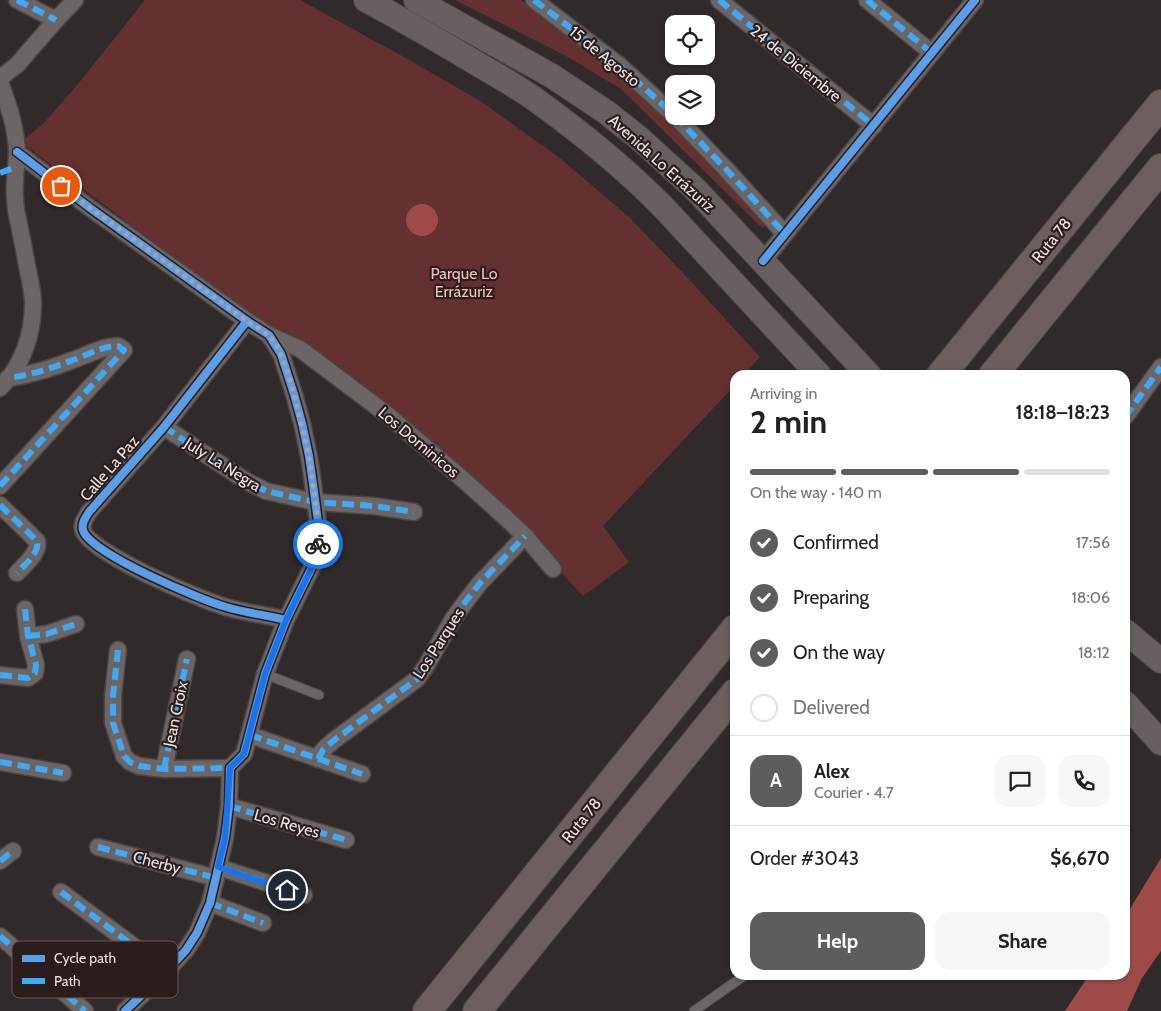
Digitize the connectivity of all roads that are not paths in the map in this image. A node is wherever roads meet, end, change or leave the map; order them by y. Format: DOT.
graph roads {
  1 [pos="17,0"];
  2 [pos="75,0"];
  3 [pos="366,0"];
  4 [pos="534,0"];
  5 [pos="719,0"];
  6 [pos="867,0"];
  7 [pos="975,0"];
  8 [pos="424,2"];
  9 [pos="56,20"];
  10 [pos="932,53"];
  11 [pos="0,80"];
  12 [pos="1161,104"];
  13 [pos="665,108"];
  14 [pos="683,125"];
  15 [pos="874,126"];
  16 [pos="16,160"];
  17 [pos="1161,168"];
  18 [pos="0,173"];
  19 [pos="785,234"];
  20 [pos="763,261"];
  21 [pos="247,321"];
  22 [pos="269,335"];
  23 [pos="1161,367"];
  24 [pos="814,370"];
  25 [pos="864,370"];
  26 [pos="945,370"];
  27 [pos="997,370"];
  28 [pos="4,383"];
  29 [pos="1130,410"];
  30 [pos="164,427"];
  31 [pos="0,486"];
  32 [pos="315,502"];
  33 [pos="0,505"];
  34 [pos="414,512"];
  35 [pos="525,536"];
  36 [pos="554,569"];
  37 [pos="17,573"];
  38 [pos="25,609"];
  39 [pos="286,620"];
  40 [pos="76,624"];
  41 [pos="730,635"];
  42 [pos="1130,635"];
  43 [pos="28,636"];
  44 [pos="118,650"];
  45 [pos="187,659"];
  46 [pos="1161,661"];
  47 [pos="265,674"];
  48 [pos="0,675"];
  49 [pos="319,695"];
  50 [pos="730,699"];
  51 [pos="1130,709"];
  52 [pos="250,735"];
  53 [pos="1161,743"];
  54 [pos="318,759"];
  55 [pos="0,762"];
  56 [pos="230,768"];
  57 [pos="164,769"];
  58 [pos="63,773"];
  59 [pos="362,774"];
  60 [pos="228,806"];
  61 [pos="346,840"];
  62 [pos="98,847"];
  63 [pos="13,851"];
  64 [pos="0,861"];
  65 [pos="217,872"];
  66 [pos="61,892"];
  67 [pos="304,895"];
  68 [pos="210,903"];
  69 [pos="263,923"];
  70 [pos="0,936"];
  71 [pos="127,941"];
  72 [pos="12,947"];
  73 [pos="178,959"];
  74 [pos="738,980"];
  75 [pos="70,998"];
  76 [pos="139,998"];
  77 [pos="85,1011"];
  78 [pos="125,1011"];
  79 [pos="426,1011"];
  80 [pos="476,1011"];
  81 [pos="694,1011"];
  1 -- 9 [label="street"];
  2 -- 9 [label="street"];
  3 -- 24 [label="main road, Avenida Lo Errázuriz"];
  4 -- 13 [label="street, 15 de Agosto"];
  5 -- 15 [label="street, 24 de Diciembre"];
  6 -- 10 [label="street"];
  7 -- 10 [label="street"];
  8 -- 20 [label="main road, Avenida Lo Errázuriz"];
  9 -- 11 [label="street"];
  10 -- 15 [label="street"];
  11 -- 16 [label="street"];
  12 -- 26 [label="highway, Ruta 78"];
  14 -- 19 [label="street, 15 de Agosto"];
  15 -- 19 [label="street"];
  16 -- 18 [label="street"];
  16 -- 21 [label="street, Los Dominicos"];
  16 -- 28 [label="street"];
  17 -- 27 [label="highway"];
  19 -- 20 [label="street"];
  20 -- 25 [label="main road, Avenida Lo Errázuriz"];
  21 -- 22 [label="street, Los Dominicos"];
  21 -- 30 [label="street, Calle La Paz"];
  22 -- 32 [label="street, Los Dominicos"];
  22 -- 35 [label="street, Los Dominicos"];
  23 -- 29 [label="street"];
  28 -- 31 [label="street"];
  30 -- 32 [label="street, July La Negra"];
  30 -- 39 [label="street, Calle La Paz"];
  32 -- 34 [label="street, July La Negra"];
  32 -- 39 [label="street, Los Dominicos"];
  33 -- 37 [label="street"];
  35 -- 36 [label="street, Los Dominicos"];
  35 -- 54 [label="street, Los Parques"];
  38 -- 43 [label="street"];
  39 -- 47 [label="street, Los Dominicos"];
  40 -- 43 [label="street"];
  41 -- 79 [label="highway, Ruta 78"];
  42 -- 46 [label="main road"];
  43 -- 48 [label="street"];
  44 -- 57 [label="street"];
  45 -- 57 [label="street, Jean Croix"];
  47 -- 49 [label="lane"];
  47 -- 52 [label="street, Los Dominicos"];
  50 -- 80 [label="highway"];
  51 -- 53 [label="main road"];
  52 -- 54 [label="street"];
  52 -- 56 [label="street, Los Dominicos"];
  54 -- 59 [label="street"];
  55 -- 58 [label="street"];
  56 -- 57 [label="street"];
  56 -- 60 [label="street"];
  60 -- 61 [label="street, Los Reyes"];
  60 -- 65 [label="street"];
  62 -- 65 [label="street, Cherby"];
  63 -- 64 [label="street"];
  65 -- 67 [label="street, Cherby"];
  65 -- 68 [label="street"];
  66 -- 71 [label="street"];
  68 -- 69 [label="street"];
  68 -- 73 [label="street"];
  70 -- 72 [label="street"];
  74 -- 81 [label="lane"];
  75 -- 77 [label="street"];
  76 -- 78 [label="street"];
}
